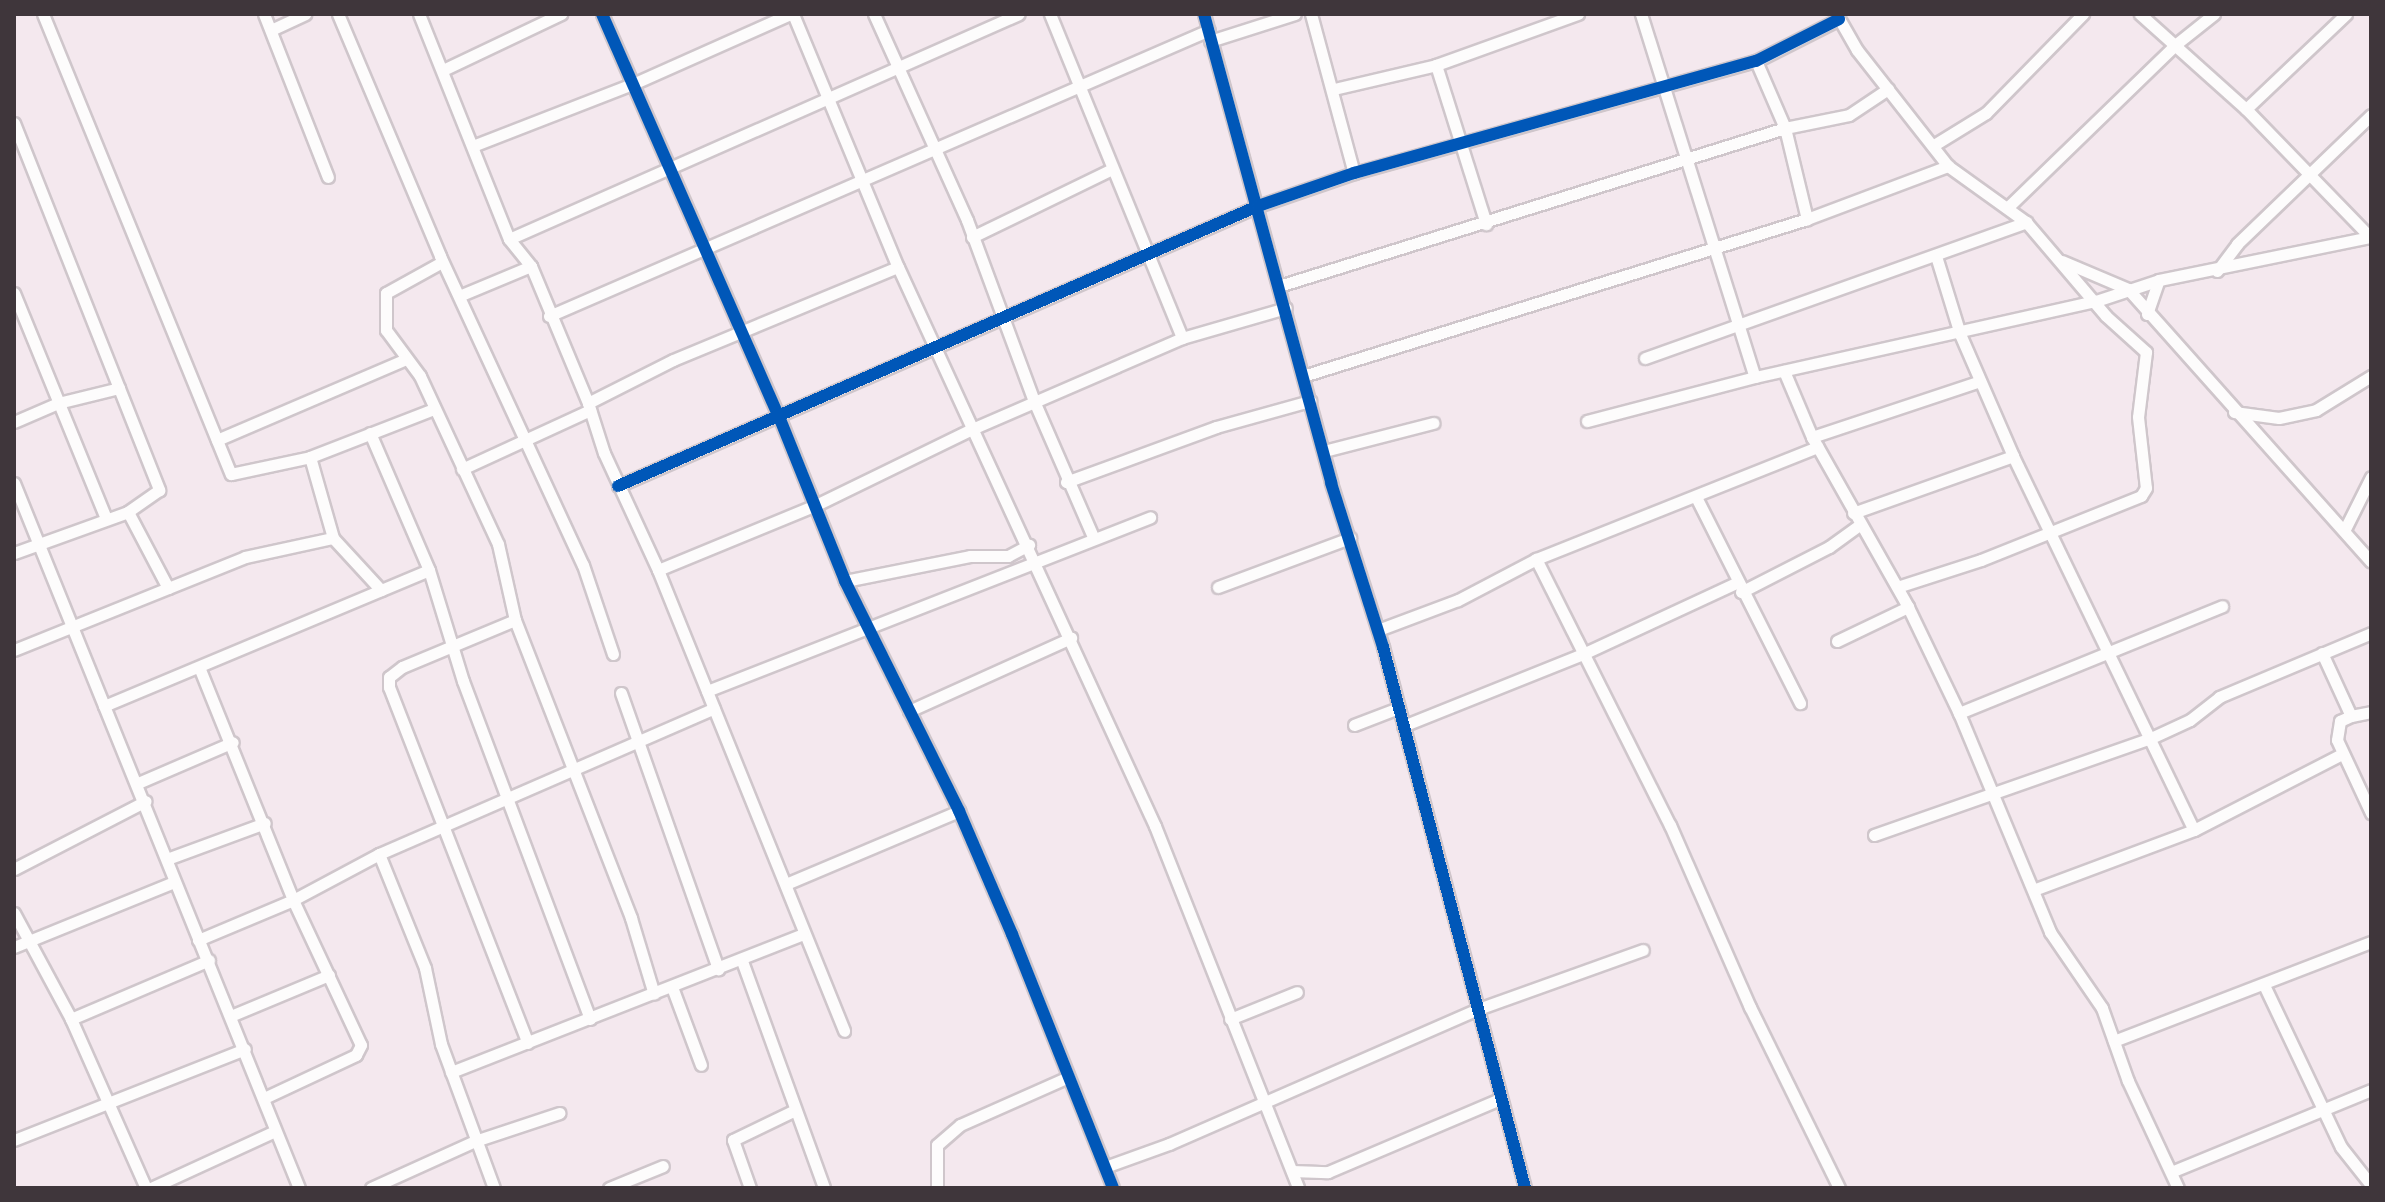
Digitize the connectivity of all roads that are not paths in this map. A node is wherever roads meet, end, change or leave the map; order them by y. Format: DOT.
graph roads {
  1 [pos="43,14"];
  2 [pos="264,14"];
  3 [pos="305,14"];
  4 [pos="338,14"];
  5 [pos="419,14"];
  6 [pos="561,14"];
  7 [pos="602,14"];
  8 [pos="792,14"];
  9 [pos="874,14"];
  10 [pos="1019,14"];
  11 [pos="1050,14"];
  12 [pos="1204,14"];
  13 [pos="1295,14"];
  14 [pos="1311,14"];
  15 [pos="1578,14"];
  16 [pos="1641,14"];
  17 [pos="2083,14"];
  18 [pos="2140,14"];
  19 [pos="2214,14"];
  20 [pos="2346,14"];
  21 [pos="1838,16"];
  22 [pos="271,30"];
  23 [pos="1209,36"];
  24 [pos="2175,45"];
  25 [pos="1756,61"];
  26 [pos="1436,65"];
  27 [pos="899,69"];
  28 [pos="443,70"];
  29 [pos="635,83"];
  30 [pos="1076,86"];
  31 [pos="1661,86"];
  32 [pos="1334,89"];
  33 [pos="1888,89"];
  34 [pos="828,98"];
  35 [pos="2246,109"];
  36 [pos="2371,115"];
  37 [pos="14,123"];
  38 [pos="1785,128"];
  39 [pos="1934,145"];
  40 [pos="473,146"];
  41 [pos="1461,146"];
  42 [pos="934,152"];
  43 [pos="1685,159"];
  44 [pos="1948,166"];
  45 [pos="668,168"];
  46 [pos="1112,169"];
  47 [pos="1354,173"];
  48 [pos="2309,173"];
  49 [pos="328,177"];
  50 [pos="864,181"];
  51 [pos="1258,206"];
  52 [pos="2007,208"];
  53 [pos="1807,219"];
  54 [pos="2026,222"];
  55 [pos="1486,224"];
  56 [pos="972,237"];
  57 [pos="2371,237"];
  58 [pos="509,239"];
  59 [pos="1710,245"];
  60 [pos="704,249"];
  61 [pos="1150,255"];
  62 [pos="1936,256"];
  63 [pos="2061,260"];
  64 [pos="442,262"];
  65 [pos="531,266"];
  66 [pos="898,267"];
  67 [pos="2217,271"];
  68 [pos="2159,280"];
  69 [pos="1279,286"];
  70 [pos="2128,289"];
  71 [pos="14,293"];
  72 [pos="459,296"];
  73 [pos="2096,301"];
  74 [pos="1286,308"];
  75 [pos="549,316"];
  76 [pos="1000,316"];
  77 [pos="2149,317"];
  78 [pos="1738,322"];
  79 [pos="741,330"];
  80 [pos="1960,334"];
  81 [pos="2128,334"];
  82 [pos="1182,338"];
  83 [pos="938,348"];
  84 [pos="1645,358"];
  85 [pos="406,359"];
  86 [pos="1784,371"];
  87 [pos="1303,376"];
  88 [pos="2371,376"];
  89 [pos="1755,377"];
  90 [pos="1980,381"];
  91 [pos="119,388"];
  92 [pos="1034,401"];
  93 [pos="1310,401"];
  94 [pos="58,403"];
  95 [pos="589,406"];
  96 [pos="434,409"];
  97 [pos="2234,412"];
  98 [pos="778,414"];
  99 [pos="1587,421"];
  100 [pos="14,422"];
  101 [pos="1433,423"];
  102 [pos="972,429"];
  103 [pos="370,433"];
  104 [pos="217,440"];
  105 [pos="526,440"];
  106 [pos="1815,442"];
  107 [pos="1324,451"];
  108 [pos="2013,456"];
  109 [pos="310,457"];
  110 [pos="462,469"];
  111 [pos="2371,477"];
  112 [pos="1066,482"];
  113 [pos="14,483"];
  114 [pos="618,486"];
  115 [pos="1696,497"];
  116 [pos="816,505"];
  117 [pos="128,512"];
  118 [pos="1853,513"];
  119 [pos="1150,517"];
  120 [pos="106,519"];
  121 [pos="1861,524"];
  122 [pos="2345,529"];
  123 [pos="2052,531"];
  124 [pos="1093,537"];
  125 [pos="333,538"];
  126 [pos="1350,538"];
  127 [pos="35,544"];
  128 [pos="1029,545"];
  129 [pos="14,553"];
  130 [pos="1035,559"];
  131 [pos="1536,559"];
  132 [pos="2371,562"];
  133 [pos="429,570"];
  134 [pos="658,570"];
  135 [pos="845,581"];
  136 [pos="1218,587"];
  137 [pos="1897,587"];
  138 [pos="168,588"];
  139 [pos="1738,588"];
  140 [pos="381,590"];
  141 [pos="2222,606"];
  142 [pos="1908,607"];
  143 [pos="515,620"];
  144 [pos="70,626"];
  145 [pos="869,629"];
  146 [pos="1378,630"];
  147 [pos="2371,633"];
  148 [pos="1071,638"];
  149 [pos="1837,641"];
  150 [pos="451,645"];
  151 [pos="2107,649"];
  152 [pos="14,650"];
  153 [pos="2322,653"];
  154 [pos="613,654"];
  155 [pos="1583,654"];
  156 [pos="199,667"];
  157 [pos="707,691"];
  158 [pos="621,693"];
  159 [pos="1800,703"];
  160 [pos="104,706"];
  161 [pos="714,708"];
  162 [pos="1396,709"];
  163 [pos="909,711"];
  164 [pos="2371,712"];
  165 [pos="1959,713"];
  166 [pos="2351,716"];
  167 [pos="1354,725"];
  168 [pos="1403,726"];
  169 [pos="2151,738"];
  170 [pos="233,742"];
  171 [pos="638,743"];
  172 [pos="2342,754"];
  173 [pos="575,769"];
  174 [pos="138,783"];
  175 [pos="1993,794"];
  176 [pos="509,799"];
  177 [pos="146,801"];
  178 [pos="959,811"];
  179 [pos="2371,813"];
  180 [pos="265,823"];
  181 [pos="442,827"];
  182 [pos="2194,830"];
  183 [pos="1874,835"];
  184 [pos="379,854"];
  185 [pos="167,859"];
  186 [pos="14,869"];
  187 [pos="174,882"];
  188 [pos="786,884"];
  189 [pos="2036,889"];
  190 [pos="293,900"];
  191 [pos="14,913"];
  192 [pos="803,934"];
  193 [pos="198,940"];
  194 [pos="28,942"];
  195 [pos="2371,942"];
  196 [pos="14,947"];
  197 [pos="1643,950"];
  198 [pos="209,960"];
  199 [pos="742,961"];
  200 [pos="718,969"];
  201 [pos="329,975"];
  202 [pos="2264,985"];
  203 [pos="672,987"];
  204 [pos="1297,992"];
  205 [pos="654,994"];
  206 [pos="1478,1009"];
  207 [pos="233,1015"];
  208 [pos="71,1019"];
  209 [pos="590,1019"];
  210 [pos="1230,1019"];
  211 [pos="844,1031"];
  212 [pos="2114,1041"];
  213 [pos="528,1043"];
  214 [pos="245,1049"];
  215 [pos="701,1065"];
  216 [pos="451,1072"];
  217 [pos="1066,1078"];
  218 [pos="2371,1090"];
  219 [pos="264,1098"];
  220 [pos="1500,1099"];
  221 [pos="1263,1102"];
  222 [pos="104,1103"];
  223 [pos="2325,1109"];
  224 [pos="795,1110"];
  225 [pos="559,1113"];
  226 [pos="275,1131"];
  227 [pos="14,1140"];
  228 [pos="475,1141"];
  229 [pos="663,1166"];
  230 [pos="1105,1167"];
  231 [pos="1292,1171"];
  232 [pos="2171,1172"];
  233 [pos="2371,1185"];
  234 [pos="149,1188"];
  235 [pos="299,1188"];
  236 [pos="371,1188"];
  237 [pos="494,1188"];
  238 [pos="609,1188"];
  239 [pos="750,1188"];
  240 [pos="824,1188"];
  241 [pos="937,1188"];
  242 [pos="1113,1188"];
  243 [pos="1298,1188"];
  244 [pos="1525,1188"];
  245 [pos="1839,1188"];
  246 [pos="2178,1188"];
  1 -- 104 [label="street"];
  2 -- 22 [label="street"];
  3 -- 22 [label="street"];
  4 -- 64 [label="street"];
  5 -- 28 [label="street"];
  6 -- 28 [label="street"];
  7 -- 29 [label="street"];
  8 -- 29 [label="street"];
  8 -- 34 [label="street"];
  9 -- 27 [label="street"];
  10 -- 27 [label="street"];
  11 -- 30 [label="street"];
  12 -- 23 [label="street"];
  13 -- 23 [label="street"];
  14 -- 32 [label="street"];
  15 -- 26 [label="street"];
  16 -- 31 [label="street"];
  17 -- 39 [label="street"];
  18 -- 24 [label="street"];
  19 -- 24 [label="street"];
  20 -- 35 [label="street"];
  21 -- 25 [label="street"];
  21 -- 33 [label="street"];
  22 -- 49 [label="street"];
  23 -- 30 [label="street"];
  23 -- 51 [label="street"];
  24 -- 35 [label="street"];
  24 -- 52 [label="street"];
  25 -- 31 [label="street"];
  25 -- 38 [label="street"];
  26 -- 32 [label="street"];
  26 -- 41 [label="street"];
  27 -- 34 [label="street"];
  27 -- 42 [label="street"];
  28 -- 40 [label="street"];
  29 -- 40 [label="street"];
  29 -- 45 [label="street"];
  30 -- 42 [label="street"];
  30 -- 46 [label="street"];
  31 -- 41 [label="street"];
  31 -- 43 [label="street"];
  32 -- 47 [label="street"];
  33 -- 38 [label="street"];
  33 -- 39 [label="street"];
  34 -- 45 [label="street"];
  34 -- 50 [label="street"];
  35 -- 48 [label="street"];
  36 -- 48 [label="street"];
  37 -- 91 [label="street"];
  38 -- 43 [label="street"];
  38 -- 53 [label="street"];
  39 -- 44 [label="street"];
  40 -- 58 [label="street"];
  41 -- 47 [label="street"];
  41 -- 55 [label="street"];
  42 -- 50 [label="street"];
  42 -- 56 [label="street"];
  43 -- 55 [label="street"];
  43 -- 59 [label="street"];
  44 -- 52 [label="street"];
  44 -- 53 [label="street"];
  45 -- 58 [label="street"];
  45 -- 60 [label="street"];
  46 -- 56 [label="street"];
  46 -- 61 [label="street"];
  47 -- 51 [label="street"];
  48 -- 57 [label="street"];
  48 -- 67 [label="street"];
  50 -- 60 [label="street"];
  50 -- 66 [label="street"];
  51 -- 61 [label="street"];
  51 -- 69 [label="street"];
  52 -- 54 [label="street"];
  53 -- 59 [label="street"];
  54 -- 62 [label="street"];
  54 -- 63 [label="street"];
  55 -- 69 [label="street"];
  56 -- 76 [label="street"];
  57 -- 67 [label="street"];
  58 -- 65 [label="street"];
  59 -- 78 [label="street"];
  59 -- 87 [label="street"];
  60 -- 75 [label="street"];
  60 -- 79 [label="street"];
  61 -- 76 [label="street"];
  61 -- 82 [label="street"];
  62 -- 78 [label="street"];
  62 -- 80 [label="street"];
  63 -- 70 [label="street"];
  63 -- 73 [label="street"];
  64 -- 72 [label="street"];
  64 -- 85 [label="street"];
  65 -- 72 [label="street"];
  65 -- 75 [label="street"];
  66 -- 79 [label="street"];
  66 -- 83 [label="street"];
  67 -- 68 [label="street"];
  68 -- 70 [label="street"];
  68 -- 77 [label="street"];
  69 -- 74 [label="street"];
  70 -- 73 [label="street"];
  70 -- 77 [label="street"];
  71 -- 94 [label="street"];
  72 -- 105 [label="street"];
  73 -- 80 [label="street"];
  73 -- 81 [label="street"];
  74 -- 82 [label="street"];
  74 -- 87 [label="street"];
  75 -- 95 [label="street"];
  76 -- 83 [label="street"];
  76 -- 92 [label="street"];
  77 -- 81 [label="street"];
  77 -- 97 [label="street"];
  78 -- 84 [label="street"];
  78 -- 89 [label="street"];
  79 -- 95 [label="street"];
  79 -- 98 [label="street"];
  80 -- 86 [label="street"];
  80 -- 90 [label="street"];
  81 -- 123 [label="street"];
  82 -- 92 [label="street"];
  83 -- 98 [label="street"];
  83 -- 102 [label="street"];
  85 -- 96 [label="street"];
  85 -- 104 [label="street"];
  86 -- 89 [label="street"];
  86 -- 106 [label="street"];
  87 -- 93 [label="street"];
  88 -- 97 [label="street"];
  89 -- 99 [label="street"];
  90 -- 106 [label="street"];
  90 -- 108 [label="street"];
  91 -- 94 [label="street"];
  91 -- 117 [label="street"];
  92 -- 102 [label="street"];
  92 -- 112 [label="street"];
  93 -- 107 [label="street"];
  93 -- 112 [label="street"];
  94 -- 100 [label="street"];
  94 -- 120 [label="street"];
  95 -- 105 [label="street"];
  95 -- 114 [label="street"];
  96 -- 103 [label="street"];
  96 -- 110 [label="street"];
  97 -- 122 [label="street"];
  98 -- 114 [label="street"];
  98 -- 116 [label="street"];
  101 -- 107 [label="street"];
  102 -- 116 [label="street"];
  102 -- 128 [label="street"];
  103 -- 109 [label="street"];
  103 -- 133 [label="street"];
  104 -- 109 [label="street"];
  105 -- 110 [label="street"];
  105 -- 154 [label="street"];
  106 -- 115 [label="street"];
  106 -- 118 [label="street"];
  107 -- 126 [label="street"];
  108 -- 118 [label="street"];
  108 -- 123 [label="street"];
  109 -- 125 [label="street"];
  110 -- 143 [label="street"];
  111 -- 122 [label="street"];
  112 -- 124 [label="street"];
  113 -- 127 [label="street"];
  114 -- 134 [label="street"];
  115 -- 131 [label="street"];
  115 -- 139 [label="street"];
  116 -- 134 [label="street"];
  116 -- 135 [label="street"];
  117 -- 120 [label="street"];
  117 -- 138 [label="street"];
  118 -- 121 [label="street"];
  119 -- 124 [label="street"];
  120 -- 127 [label="street"];
  121 -- 137 [label="street"];
  121 -- 139 [label="street"];
  122 -- 132 [label="street"];
  123 -- 137 [label="street"];
  123 -- 151 [label="street"];
  124 -- 130 [label="street"];
  125 -- 138 [label="street"];
  125 -- 140 [label="street"];
  126 -- 136 [label="street"];
  126 -- 146 [label="street"];
  127 -- 129 [label="street"];
  127 -- 144 [label="street"];
  128 -- 130 [label="street"];
  128 -- 135 [label="street"];
  130 -- 145 [label="street"];
  130 -- 148 [label="street"];
  131 -- 146 [label="street"];
  131 -- 155 [label="street"];
  133 -- 140 [label="street"];
  133 -- 150 [label="street"];
  134 -- 157 [label="street"];
  135 -- 145 [label="street"];
  137 -- 142 [label="street"];
  138 -- 144 [label="street"];
  139 -- 155 [label="street"];
  139 -- 159 [label="street"];
  140 -- 156 [label="street"];
  141 -- 151 [label="street"];
  142 -- 149 [label="street"];
  142 -- 165 [label="street"];
  143 -- 150 [label="street"];
  143 -- 173 [label="street"];
  144 -- 152 [label="street"];
  144 -- 160 [label="street"];
  145 -- 157 [label="street"];
  145 -- 163 [label="street"];
  146 -- 162 [label="street"];
  147 -- 153 [label="street"];
  148 -- 163 [label="street"];
  148 -- 210 [label="street"];
  150 -- 176 [label="street"];
  150 -- 181 [label="street"];
  151 -- 165 [label="street"];
  151 -- 169 [label="street"];
  153 -- 166 [label="street"];
  153 -- 169 [label="street"];
  155 -- 168 [label="street"];
  155 -- 245 [label="street"];
  156 -- 160 [label="street"];
  156 -- 170 [label="street"];
  157 -- 161 [label="street"];
  158 -- 171 [label="street"];
  160 -- 174 [label="street"];
  161 -- 171 [label="street"];
  161 -- 188 [label="street"];
  162 -- 167 [label="street"];
  162 -- 168 [label="street"];
  163 -- 178 [label="street"];
  164 -- 166 [label="street"];
  165 -- 175 [label="street"];
  166 -- 172 [label="street"];
  168 -- 206 [label="street"];
  169 -- 175 [label="street"];
  169 -- 182 [label="street"];
  170 -- 174 [label="street"];
  170 -- 180 [label="street"];
  171 -- 173 [label="street"];
  171 -- 200 [label="street"];
  172 -- 179 [label="street"];
  172 -- 182 [label="street"];
  173 -- 176 [label="street"];
  173 -- 205 [label="street"];
  174 -- 177 [label="street"];
  175 -- 183 [label="street"];
  175 -- 189 [label="street"];
  176 -- 181 [label="street"];
  176 -- 209 [label="street"];
  177 -- 185 [label="street"];
  177 -- 186 [label="street"];
  178 -- 188 [label="street"];
  178 -- 217 [label="street"];
  180 -- 185 [label="street"];
  180 -- 190 [label="street"];
  181 -- 184 [label="street"];
  181 -- 213 [label="street"];
  182 -- 189 [label="street"];
  184 -- 190 [label="street"];
  184 -- 216 [label="street"];
  185 -- 187 [label="street"];
  187 -- 193 [label="street"];
  187 -- 194 [label="street"];
  188 -- 192 [label="street"];
  189 -- 212 [label="street"];
  190 -- 193 [label="street"];
  190 -- 201 [label="street"];
  191 -- 194 [label="street"];
  192 -- 199 [label="street"];
  192 -- 211 [label="street"];
  193 -- 198 [label="street"];
  194 -- 196 [label="street"];
  194 -- 208 [label="street"];
  195 -- 202 [label="street"];
  197 -- 206 [label="street"];
  198 -- 207 [label="street"];
  198 -- 208 [label="street"];
  199 -- 200 [label="street"];
  199 -- 224 [label="street"];
  200 -- 203 [label="street"];
  201 -- 207 [label="street"];
  201 -- 219 [label="street"];
  202 -- 212 [label="street"];
  202 -- 223 [label="street"];
  203 -- 205 [label="street"];
  203 -- 215 [label="street"];
  204 -- 210 [label="street"];
  205 -- 209 [label="street"];
  206 -- 220 [label="street"];
  206 -- 221 [label="street"];
  207 -- 214 [label="street"];
  208 -- 222 [label="street"];
  209 -- 213 [label="street"];
  210 -- 221 [label="street"];
  212 -- 232 [label="street"];
  213 -- 216 [label="street"];
  214 -- 219 [label="street"];
  214 -- 222 [label="street"];
  216 -- 228 [label="street"];
  217 -- 230 [label="street"];
  217 -- 241 [label="street"];
  218 -- 223 [label="street"];
  219 -- 226 [label="street"];
  220 -- 231 [label="street"];
  220 -- 244 [label="street"];
  221 -- 230 [label="street"];
  221 -- 231 [label="street"];
  222 -- 227 [label="street"];
  222 -- 234 [label="street"];
  223 -- 232 [label="street"];
  223 -- 233 [label="street"];
  224 -- 239 [label="street"];
  224 -- 240 [label="street"];
  225 -- 228 [label="street"];
  226 -- 234 [label="street"];
  226 -- 235 [label="street"];
  228 -- 236 [label="street"];
  228 -- 237 [label="street"];
  229 -- 238 [label="street"];
  230 -- 242 [label="street"];
  231 -- 243 [label="street"];
  232 -- 246 [label="street"];
}
